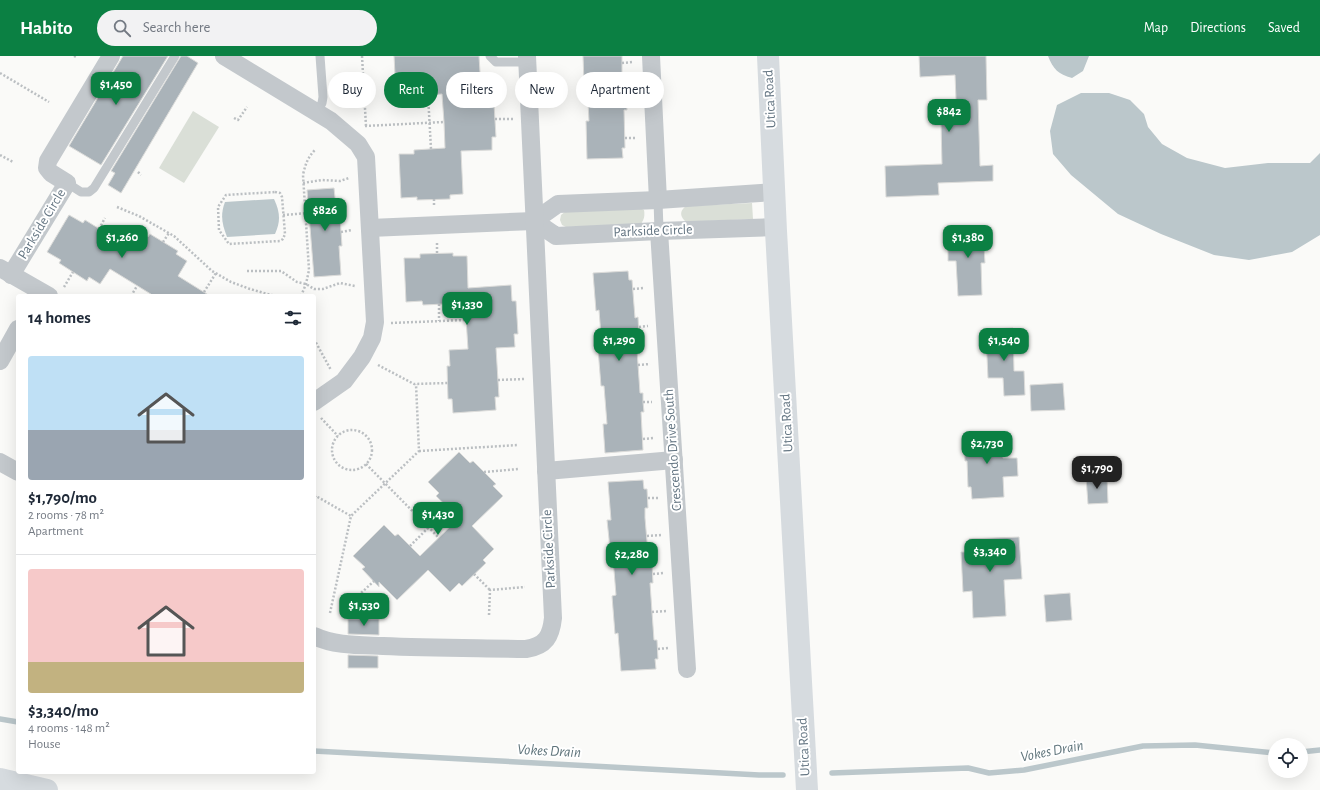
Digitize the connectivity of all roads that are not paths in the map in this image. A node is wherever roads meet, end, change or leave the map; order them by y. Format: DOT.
graph roads {
  1 [pos="111,56"];
  2 [pos="175,56"];
  3 [pos="224,56"];
  4 [pos="320,56"];
  5 [pos="490,56"];
  6 [pos="651,56"];
  7 [pos="768,56"];
  8 [pos="527,59"];
  9 [pos="317,112"];
  10 [pos="67,183"];
  11 [pos="774,192"];
  12 [pos="658,200"];
  13 [pos="534,221"];
  14 [pos="776,227"];
  15 [pos="364,229"];
  16 [pos="659,230"];
  17 [pos="6,271"];
  18 [pos="47,293"];
  19 [pos="16,333"];
  20 [pos="0,361"];
  21 [pos="316,407"];
  22 [pos="674,460"];
  23 [pos="0,462"];
  24 [pos="16,471"];
  25 [pos="546,471"];
  26 [pos="316,637"];
  27 [pos="687,669"];
  28 [pos="0,779"];
  29 [pos="47,790"];
  30 [pos="807,790"];
  1 -- 10 [label="street, Parkside Circle"];
  2 -- 10 [label="lane"];
  3 -- 9 [label="street"];
  4 -- 9 [label="lane"];
  5 -- 8 [label="lane"];
  6 -- 12 [label="street"];
  7 -- 11 [label="main road, Utica Road"];
  8 -- 13 [label="street, Parkside Circle"];
  9 -- 15 [label="street"];
  10 -- 17 [label="street, Parkside Circle"];
  11 -- 12 [label="street"];
  11 -- 14 [label="main road, Utica Road"];
  12 -- 13 [label="street"];
  12 -- 16 [label="lane"];
  13 -- 15 [label="street"];
  13 -- 16 [label="street, Parkside Circle"];
  13 -- 25 [label="street, Parkside Circle"];
  14 -- 16 [label="street, Parkside Circle"];
  14 -- 30 [label="main road, Utica Road"];
  15 -- 21 [label="street"];
  16 -- 22 [label="street, Crescendo Drive South"];
  17 -- 18 [label="street, Parkside Circle"];
  19 -- 20 [label="street"];
  22 -- 25 [label="street"];
  22 -- 27 [label="street, Crescendo Drive South"];
  23 -- 24 [label="street"];
  25 -- 26 [label="street, Parkside Circle"];
  28 -- 29 [label="main road"];
}
